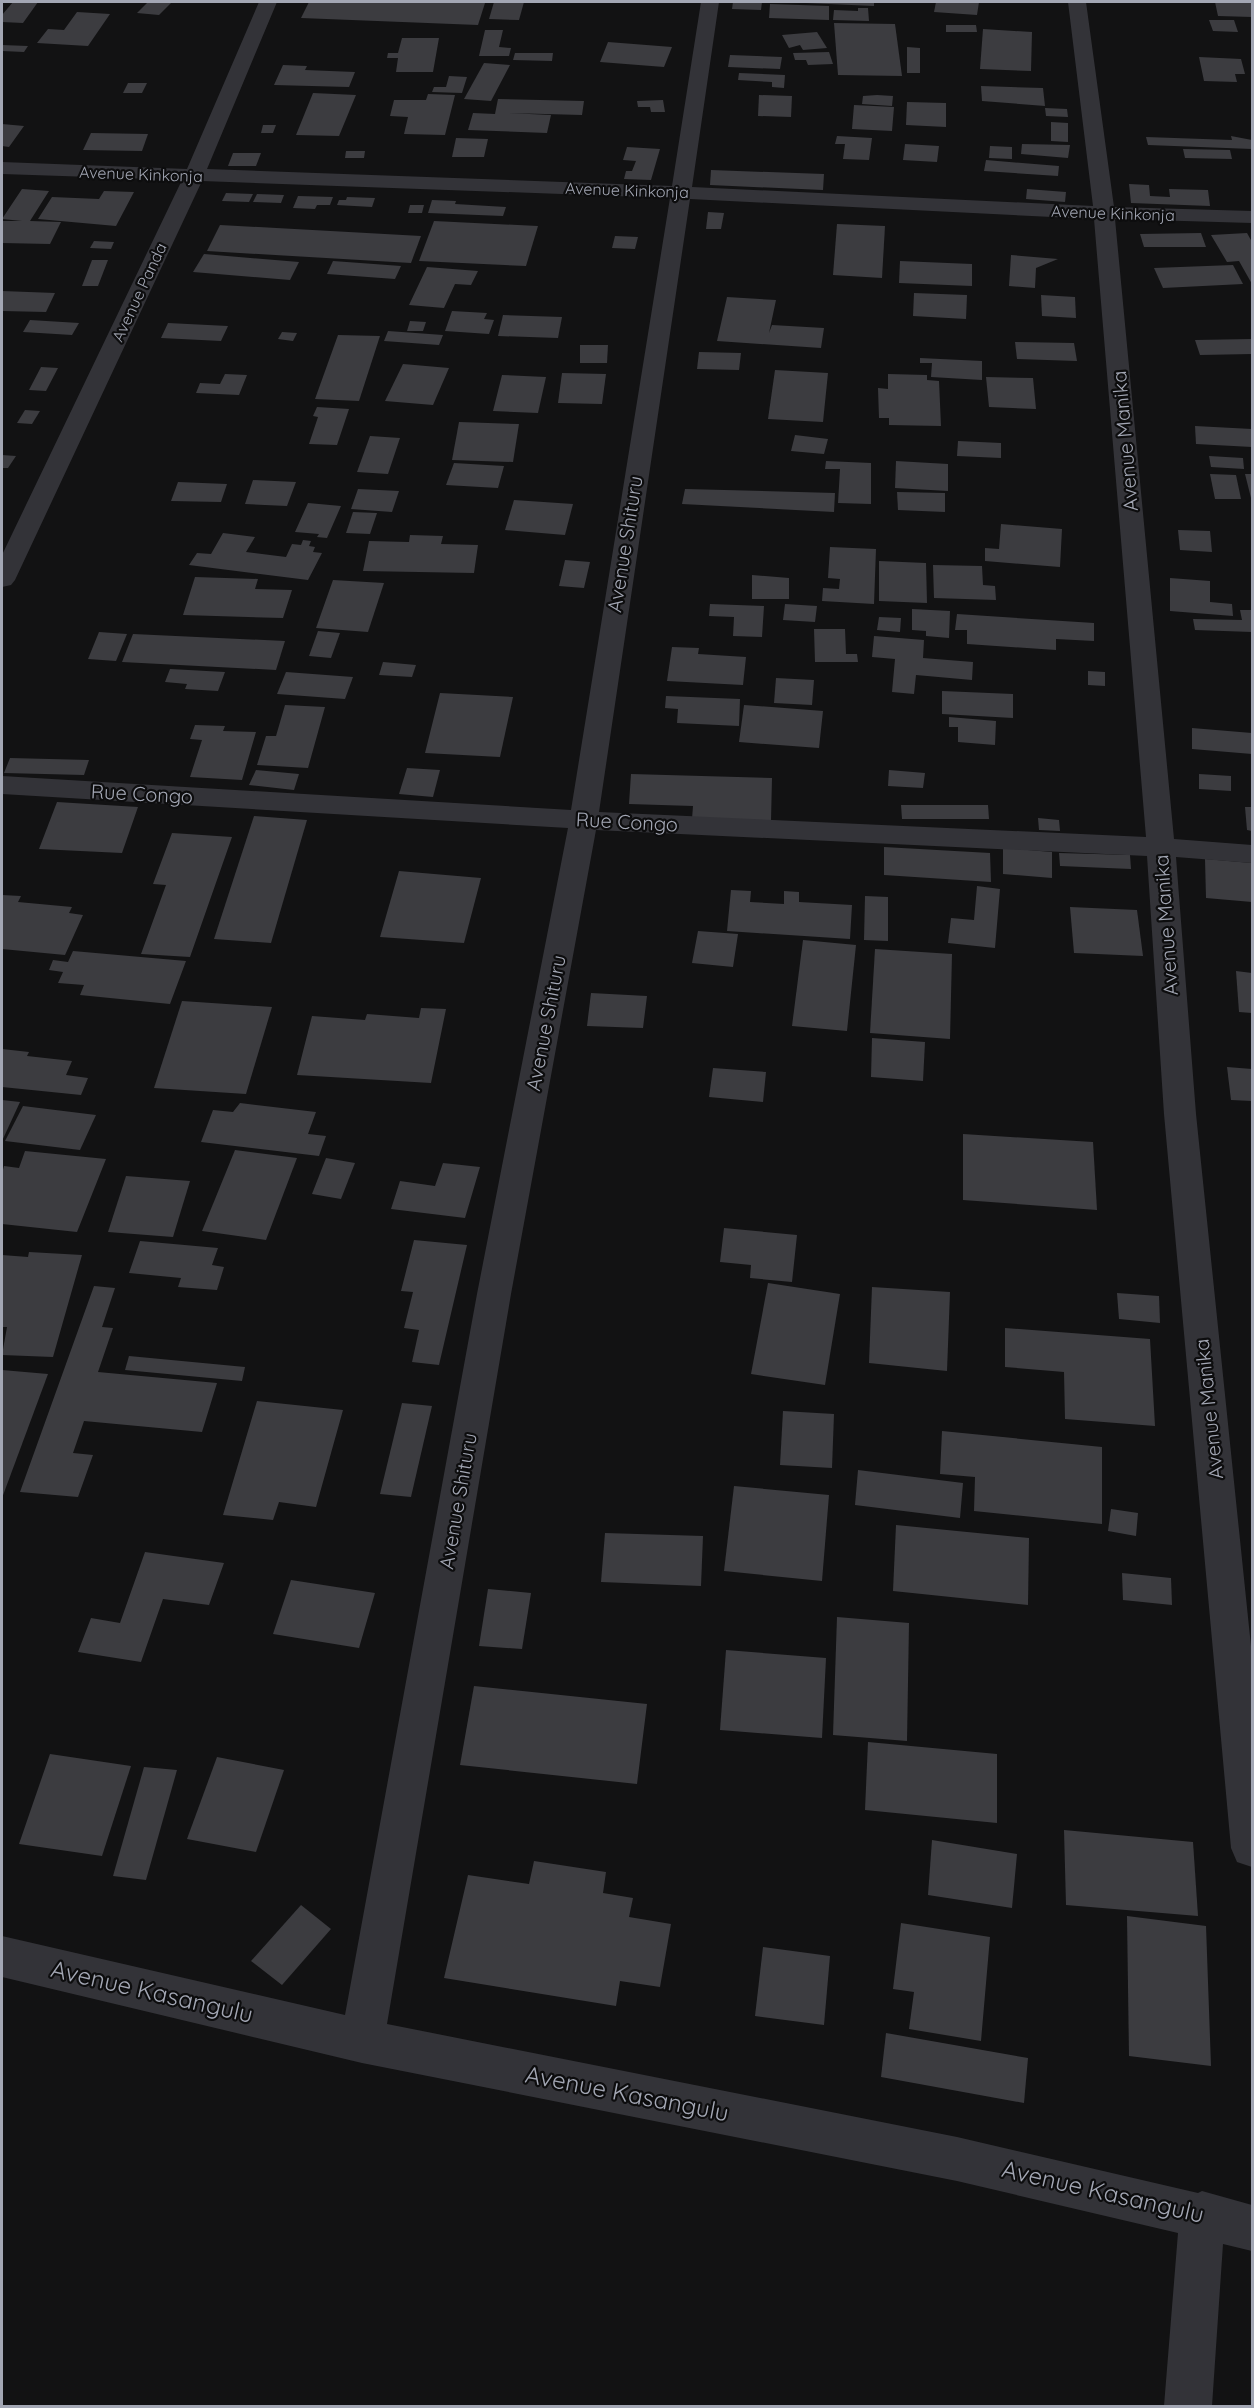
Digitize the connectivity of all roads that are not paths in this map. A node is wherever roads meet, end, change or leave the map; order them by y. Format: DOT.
graph roads {
  1 [pos="268,2"];
  2 [pos="710,2"];
  3 [pos="1077,2"];
  4 [pos="2,168"];
  5 [pos="194,176"];
  6 [pos="678,192"];
  7 [pos="1104,213"];
  8 [pos="1252,217"];
  9 [pos="2,580"];
  10 [pos="2,785"];
  11 [pos="584,820"];
  12 [pos="1161,847"];
  13 [pos="1252,854"];
  14 [pos="1252,1848"];
  15 [pos="2,1957"];
  16 [pos="362,2041"];
  17 [pos="1202,2214"];
  18 [pos="1252,2228"];
  19 [pos="1188,2406"];
  1 -- 5 [label="street, Avenue Panda"];
  2 -- 6 [label="street, Avenue Shituru"];
  3 -- 7 [label="street, Avenue Manika"];
  4 -- 5 [label="street, Avenue Kinkonja"];
  5 -- 6 [label="street, Avenue Kinkonja"];
  5 -- 9 [label="street, Avenue Panda"];
  6 -- 7 [label="street, Avenue Kinkonja"];
  6 -- 11 [label="street, Avenue Shituru"];
  7 -- 8 [label="street, Avenue Kinkonja"];
  7 -- 12 [label="street, Avenue Manika"];
  10 -- 11 [label="street, Rue Congo"];
  11 -- 12 [label="street, Rue Congo"];
  11 -- 16 [label="street, Avenue Shituru"];
  12 -- 13 [label="street, Rue Congo"];
  12 -- 14 [label="street, Avenue Manika"];
  15 -- 16 [label="street, Avenue Kasangulu"];
  16 -- 17 [label="street, Avenue Kasangulu"];
  17 -- 18 [label="street, Avenue Kasangulu"];
  17 -- 19 [label="street"];
}
